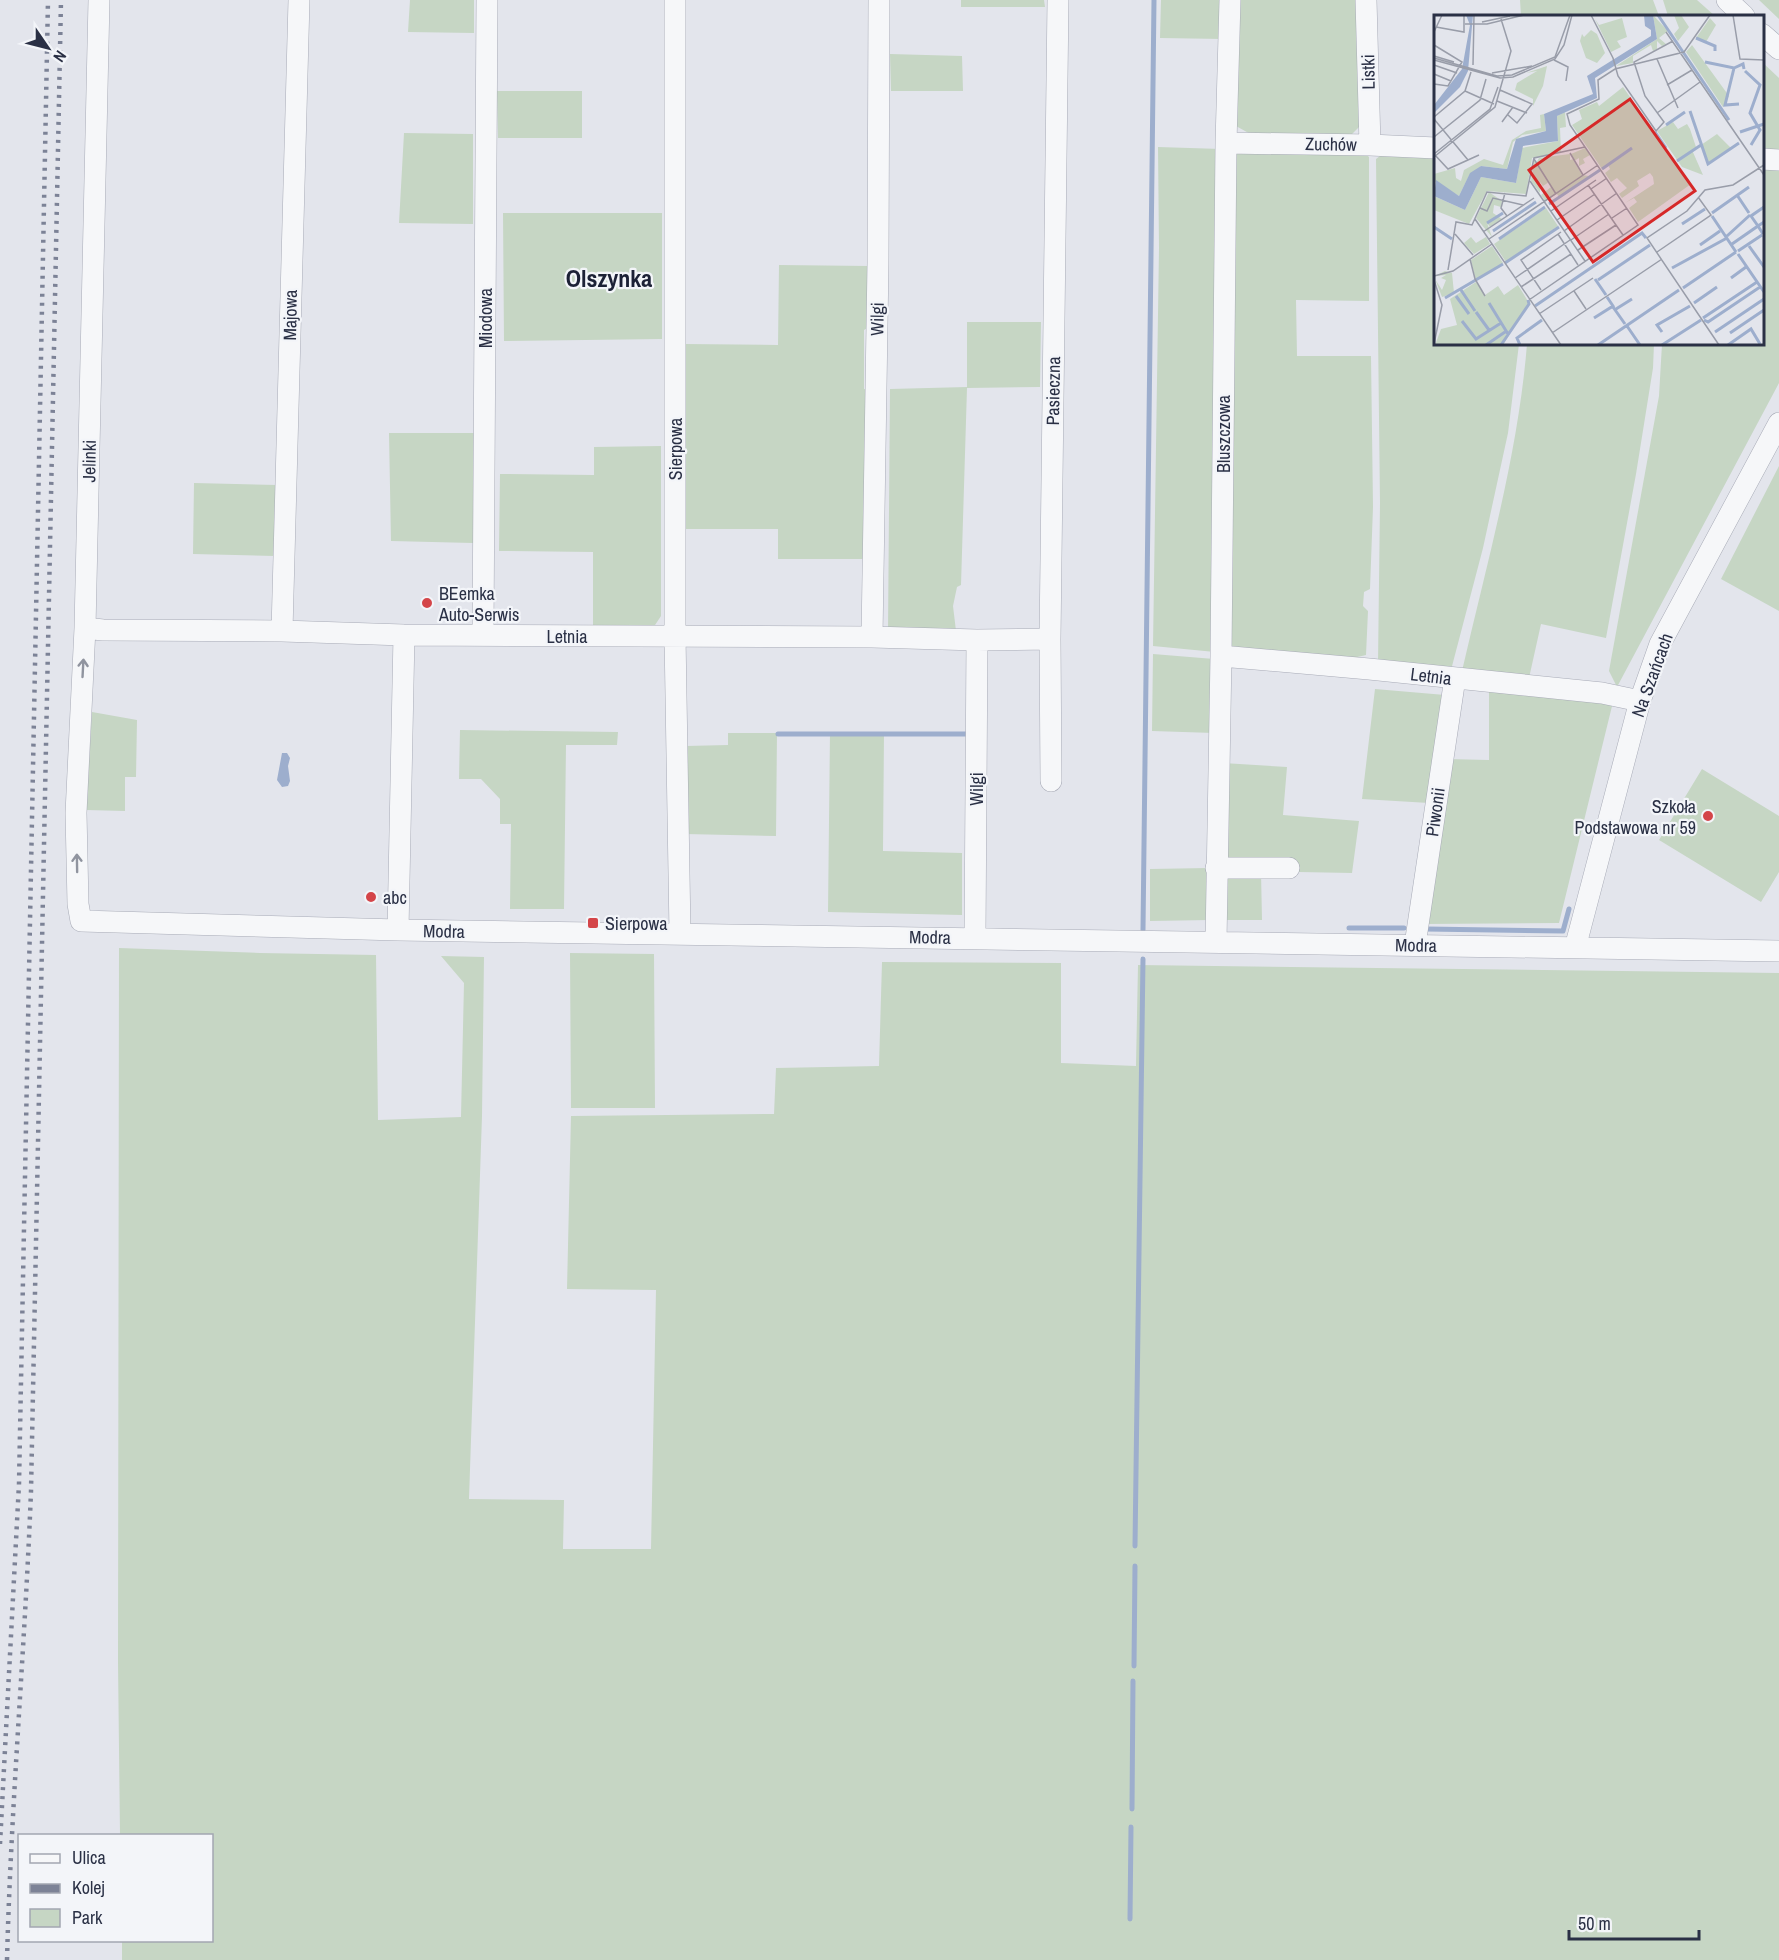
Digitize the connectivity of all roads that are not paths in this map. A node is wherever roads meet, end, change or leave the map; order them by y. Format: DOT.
graph roads {
  1 [pos="99,0"];
  2 [pos="299,0"];
  3 [pos="487,0"];
  4 [pos="675,0"];
  5 [pos="879,0"];
  6 [pos="1058,0"];
  7 [pos="1230,0"];
  8 [pos="1366,0"];
  9 [pos="1727,0"];
  10 [pos="1743,15"];
  11 [pos="1764,36"];
  12 [pos="1779,49"];
  13 [pos="1226,142"];
  14 [pos="1370,145"];
  15 [pos="1434,148"];
  16 [pos="1764,159"];
  17 [pos="1779,160"];
  18 [pos="1779,423"];
  19 [pos="85,628"];
  20 [pos="282,631"];
  21 [pos="405,635"];
  22 [pos="483,635"];
  23 [pos="675,636"];
  24 [pos="872,637"];
  25 [pos="1050,639"];
  26 [pos="977,640"];
  27 [pos="1221,656"];
  28 [pos="1455,678"];
  29 [pos="1640,701"];
  30 [pos="1051,781"];
  31 [pos="1216,868"];
  32 [pos="1289,868"];
  33 [pos="81,921"];
  34 [pos="398,930"];
  35 [pos="680,933"];
  36 [pos="975,937"];
  37 [pos="1216,942"];
  38 [pos="1415,945"];
  39 [pos="1575,948"];
  40 [pos="1779,951"];
  1 -- 19 [label="street, Jelinki"];
  2 -- 20 [label="street, Majowa"];
  3 -- 22 [label="street, Miodowa"];
  4 -- 23 [label="street, Sierpowa"];
  5 -- 24 [label="street, Wilgi"];
  6 -- 25 [label="street, Pasieczna"];
  7 -- 13 [label="street, Bluszczowa"];
  8 -- 14 [label="street, Listki"];
  9 -- 10 [label="street"];
  11 -- 12 [label="street"];
  13 -- 14 [label="street, Zuchów"];
  13 -- 27 [label="street, Bluszczowa"];
  14 -- 15 [label="street, Zuchów"];
  16 -- 17 [label="street"];
  18 -- 29 [label="street, Na Szańcach"];
  19 -- 20 [label="street, Letnia"];
  33 -- 19 [label="street, Jelinki, one-way"];
  20 -- 21 [label="street, Letnia"];
  21 -- 22 [label="street, Letnia"];
  21 -- 34 [label="street"];
  22 -- 23 [label="street, Letnia"];
  23 -- 24 [label="street, Letnia"];
  23 -- 35 [label="street, Sierpowa"];
  24 -- 26 [label="street, Letnia"];
  25 -- 26 [label="street, Letnia"];
  25 -- 30 [label="street, Pasieczna"];
  26 -- 36 [label="street, Wilgi"];
  27 -- 28 [label="street, Letnia"];
  27 -- 31 [label="street, Bluszczowa"];
  28 -- 29 [label="street, Letnia"];
  28 -- 38 [label="street, Piwonii"];
  29 -- 39 [label="street, Na Szańcach"];
  31 -- 32 [label="street"];
  31 -- 37 [label="street, Bluszczowa"];
  33 -- 34 [label="street, Modra"];
  34 -- 35 [label="street, Modra"];
  35 -- 36 [label="street, Modra"];
  36 -- 37 [label="street, Modra"];
  37 -- 38 [label="street, Modra"];
  38 -- 39 [label="street, Modra"];
  39 -- 40 [label="street, Modra"];
}
